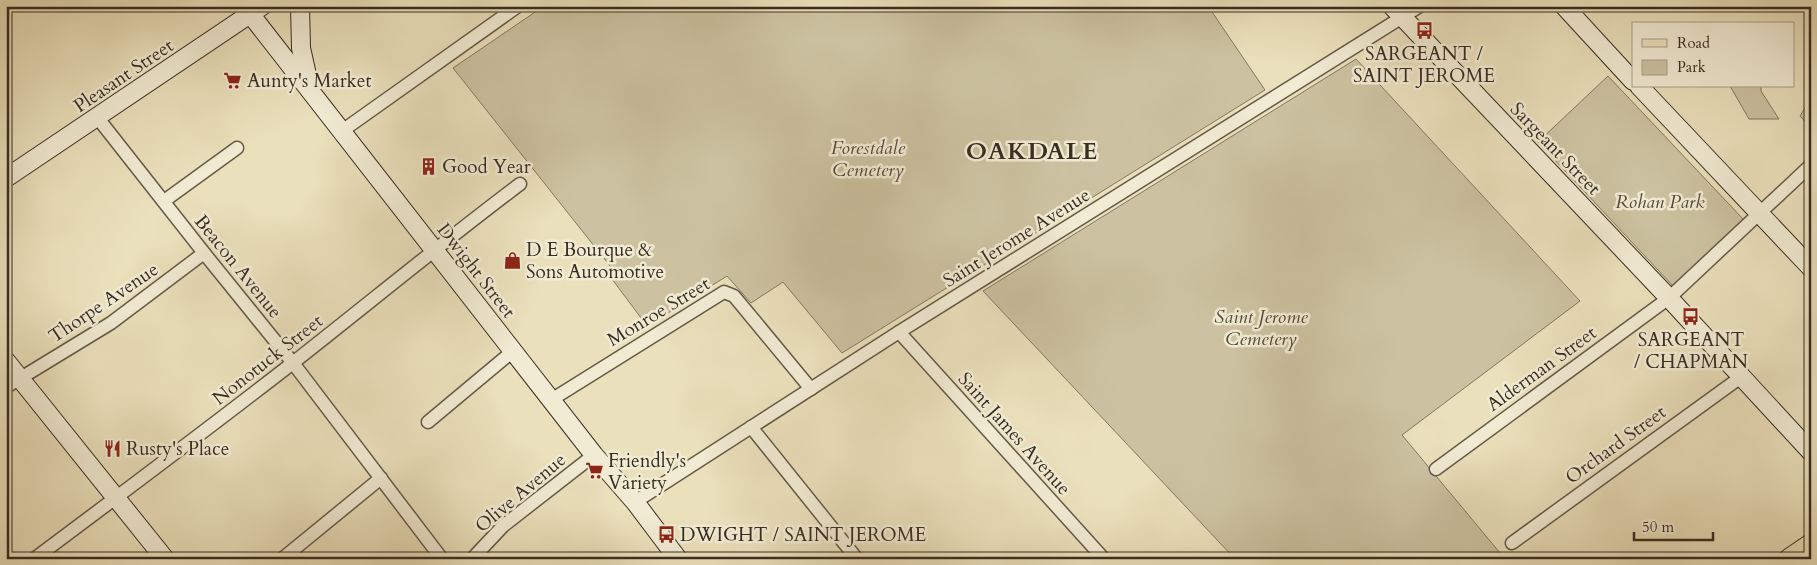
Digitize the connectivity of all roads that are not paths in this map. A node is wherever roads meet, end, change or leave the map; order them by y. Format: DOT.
graph roads {
  1 [pos="300,6"];
  2 [pos="518,6"];
  3 [pos="1420,6"];
  4 [pos="1564,6"];
  5 [pos="253,9"];
  6 [pos="1397,12"];
  7 [pos="1632,79"];
  8 [pos="1641,88"];
  9 [pos="310,90"];
  10 [pos="97,117"];
  11 [pos="342,131"];
  12 [pos="237,148"];
  13 [pos="1811,165"];
  14 [pos="6,178"];
  15 [pos="520,184"];
  16 [pos="164,201"];
  17 [pos="1760,213"];
  18 [pos="434,250"];
  19 [pos="204,253"];
  20 [pos="1811,268"];
  21 [pos="1669,298"];
  22 [pos="899,332"];
  23 [pos="513,350"];
  24 [pos="6,361"];
  25 [pos="293,362"];
  26 [pos="1741,376"];
  27 [pos="13,382"];
  28 [pos="811,389"];
  29 [pos="551,400"];
  30 [pos="428,422"];
  31 [pos="751,427"];
  32 [pos="1811,452"];
  33 [pos="594,455"];
  34 [pos="1436,469"];
  35 [pos="381,478"];
  36 [pos="116,498"];
  37 [pos="635,502"];
  38 [pos="1512,543"];
  39 [pos="1810,547"];
  40 [pos="34,559"];
  41 [pos="164,559"];
  42 [pos="282,559"];
  43 [pos="442,559"];
  44 [pos="472,559"];
  45 [pos="678,559"];
  46 [pos="856,559"];
  47 [pos="1104,559"];
  48 [pos="1789,559"];
  1 -- 9 [label="main road"];
  2 -- 11 [label="street"];
  3 -- 6 [label="street, Saint Jerome Avenue"];
  4 -- 7 [label="main road"];
  5 -- 9 [label="main road, Dwight Street"];
  5 -- 10 [label="main road, Pleasant Street"];
  6 -- 21 [label="main road, Sargeant Street"];
  6 -- 22 [label="street, Saint Jerome Avenue"];
  8 -- 17 [label="main road"];
  9 -- 11 [label="main road, Dwight Street"];
  10 -- 14 [label="main road, Pleasant Street"];
  10 -- 16 [label="street, Beacon Avenue"];
  11 -- 18 [label="main road, Dwight Street"];
  12 -- 16 [label="street"];
  13 -- 17 [label="street, Alderman Street"];
  15 -- 18 [label="street, Nonotuck Street"];
  16 -- 19 [label="street, Beacon Avenue"];
  17 -- 20 [label="main road"];
  17 -- 21 [label="street, Alderman Street"];
  18 -- 23 [label="main road, Dwight Street"];
  18 -- 25 [label="street, Nonotuck Street"];
  19 -- 25 [label="street, Beacon Avenue"];
  19 -- 27 [label="street, Thorpe Avenue"];
  21 -- 26 [label="main road, Sargeant Street"];
  21 -- 34 [label="street, Alderman Street"];
  22 -- 28 [label="street, Saint Jerome Avenue"];
  22 -- 47 [label="street, Saint James Avenue"];
  23 -- 29 [label="main road, Dwight Street"];
  23 -- 30 [label="street"];
  24 -- 27 [label="main road"];
  25 -- 35 [label="street, Beacon Avenue"];
  25 -- 36 [label="street, Nonotuck Street"];
  26 -- 32 [label="main road, Sargeant Street"];
  26 -- 38 [label="street, Orchard Street"];
  27 -- 36 [label="main road"];
  28 -- 29 [label="street, Monroe Street"];
  28 -- 31 [label="street, Saint Jerome Avenue"];
  29 -- 33 [label="main road, Dwight Street"];
  31 -- 37 [label="street, Saint Jerome Avenue"];
  31 -- 46 [label="street"];
  33 -- 37 [label="main road, Dwight Street"];
  33 -- 44 [label="street, Olive Avenue"];
  35 -- 42 [label="street"];
  35 -- 43 [label="street, Beacon Avenue"];
  36 -- 40 [label="street, Nonotuck Street"];
  36 -- 41 [label="main road"];
  37 -- 45 [label="main road, Dwight Street"];
  39 -- 48 [label="main road"];
}
